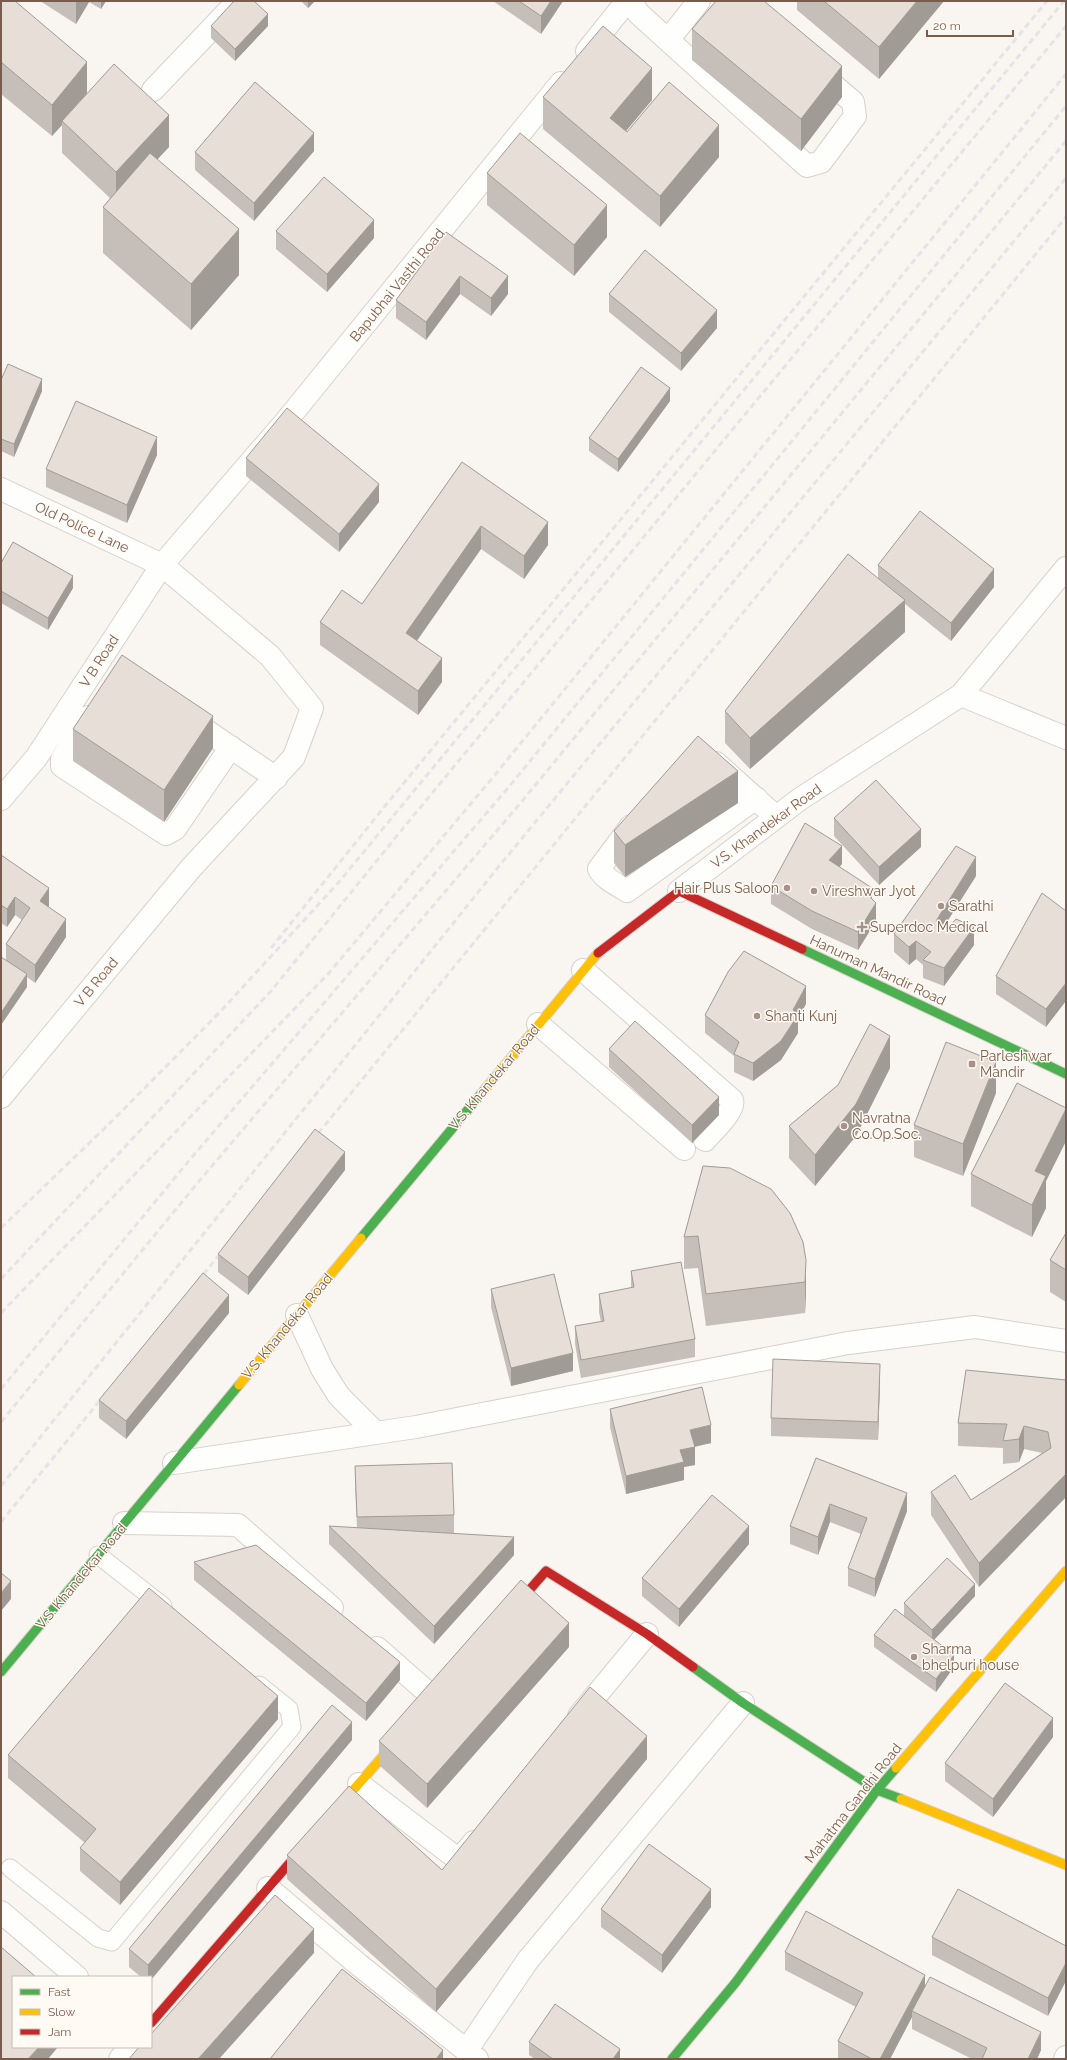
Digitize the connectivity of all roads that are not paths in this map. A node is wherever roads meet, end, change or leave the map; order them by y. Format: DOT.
graph roads {
  1 [pos="238,1"];
  2 [pos="628,1"];
  3 [pos="631,1"];
  4 [pos="699,1"];
  5 [pos="668,40"];
  6 [pos="804,61"];
  7 [pos="153,90"];
  8 [pos="1,489"];
  9 [pos="162,564"];
  10 [pos="1066,568"];
  11 [pos="961,695"];
  12 [pos="98,702"];
  13 [pos="174,709"];
  14 [pos="1066,738"];
  15 [pos="231,747"];
  16 [pos="698,752"];
  17 [pos="276,778"];
  18 [pos="756,798"];
  19 [pos="1,799"];
  20 [pos="646,807"];
  21 [pos="776,816"];
  22 [pos="627,891"];
  23 [pos="679,891"];
  24 [pos="654,909"];
  25 [pos="583,970"];
  26 [pos="538,1024"];
  27 [pos="1066,1074"];
  28 [pos="1,1097"];
  29 [pos="705,1140"];
  30 [pos="684,1150"];
  31 [pos="297,1314"];
  32 [pos="1066,1341"];
  33 [pos="376,1433"];
  34 [pos="174,1463"];
  35 [pos="124,1523"];
  36 [pos="98,1555"];
  37 [pos="1066,1571"];
  38 [pos="173,1615"];
  39 [pos="505,1617"];
  40 [pos="345,1619"];
  41 [pos="647,1634"];
  42 [pos="363,1635"];
  43 [pos="1,1672"];
  44 [pos="246,1674"];
  45 [pos="434,1698"];
  46 [pos="743,1703"];
  47 [pos="404,1732"];
  48 [pos="566,1732"];
  49 [pos="359,1784"];
  50 [pos="877,1790"];
  51 [pos="328,1819"];
  52 [pos="485,1829"];
  53 [pos="313,1836"];
  54 [pos="1066,1865"];
  55 [pos="4,1868"];
  56 [pos="268,1888"];
  57 [pos="1,1912"];
  58 [pos="76,1976"];
  59 [pos="152,2022"];
  60 [pos="129,2048"];
  61 [pos="468,2056"];
  62 [pos="120,2059"];
  63 [pos="672,2059"];
  1 -- 7 [label="street"];
  2 -- 9 [label="street, Bapubhai Vasthi Road"];
  3 -- 5 [label="street"];
  4 -- 5 [label="street"];
  5 -- 6 [label="street"];
  8 -- 9 [label="street, Old Police Lane"];
  9 -- 17 [label="street, Old Police Lane"];
  9 -- 19 [label="street, V B Road"];
  10 -- 11 [label="street, V.S. Khandekar Road"];
  11 -- 14 [label="street"];
  11 -- 21 [label="street, V.S. Khandekar Road"];
  12 -- 15 [label="street"];
  13 -- 15 [label="street"];
  15 -- 17 [label="street"];
  16 -- 18 [label="street"];
  17 -- 28 [label="street, V B Road"];
  18 -- 21 [label="street"];
  18 -- 22 [label="street"];
  20 -- 22 [label="street"];
  21 -- 23 [label="street, V.S. Khandekar Road"];
  22 -- 24 [label="street"];
  23 -- 24 [label="street, V.S. Khandekar Road"];
  23 -- 27 [label="street, Hanuman Mandir Road"];
  24 -- 25 [label="street, V.S. Khandekar Road"];
  25 -- 26 [label="street, V.S. Khandekar Road"];
  25 -- 29 [label="street"];
  26 -- 30 [label="street"];
  26 -- 31 [label="street, V.S. Khandekar Road"];
  31 -- 33 [label="street"];
  31 -- 34 [label="street, V.S. Khandekar Road"];
  32 -- 33 [label="street"];
  33 -- 34 [label="street"];
  34 -- 35 [label="street, V.S. Khandekar Road"];
  35 -- 36 [label="street, V.S. Khandekar Road"];
  35 -- 40 [label="street"];
  36 -- 38 [label="lane"];
  36 -- 43 [label="street, V.S. Khandekar Road"];
  37 -- 50 [label="street, Mahatma Gandhi Road"];
  39 -- 41 [label="street"];
  41 -- 46 [label="street"];
  41 -- 48 [label="street"];
  42 -- 45 [label="street"];
  44 -- 55 [label="lane"];
  46 -- 50 [label="street"];
  46 -- 61 [label="street"];
  47 -- 49 [label="street"];
  49 -- 51 [label="street"];
  49 -- 52 [label="street"];
  50 -- 54 [label="street"];
  50 -- 63 [label="street, Mahatma Gandhi Road"];
  53 -- 56 [label="street"];
  56 -- 59 [label="street"];
  56 -- 61 [label="street"];
  57 -- 58 [label="street"];
  60 -- 62 [label="street"];
}
